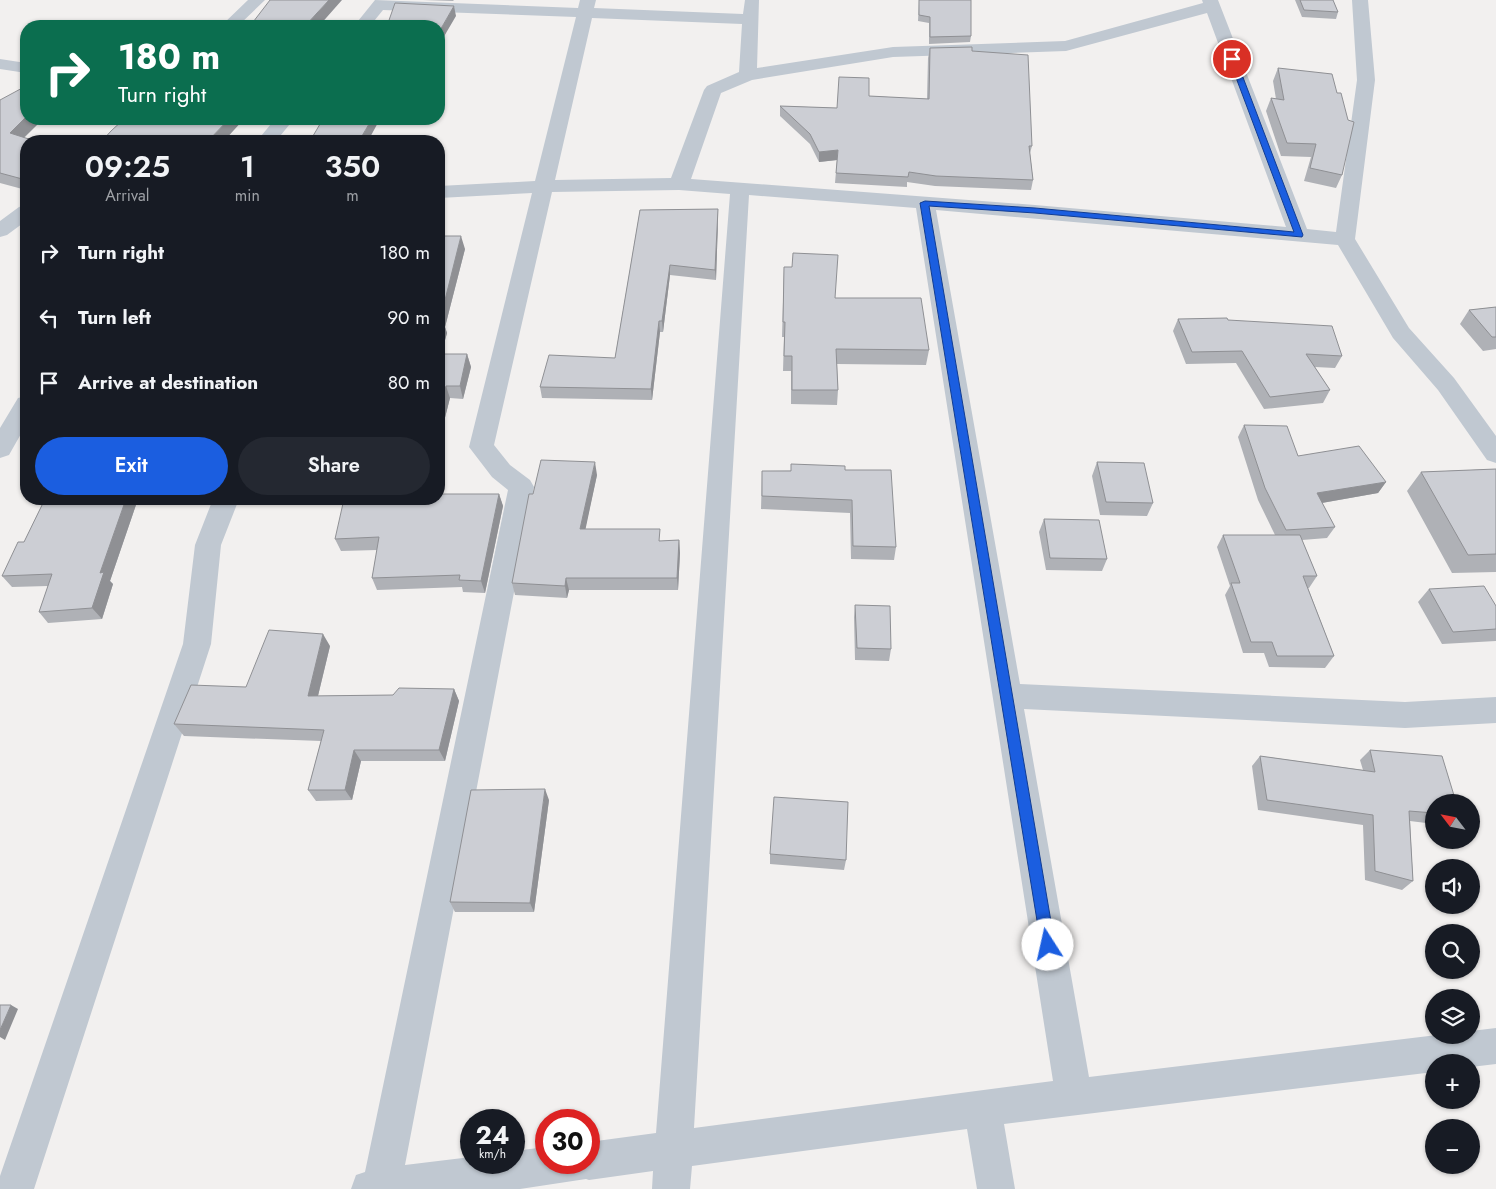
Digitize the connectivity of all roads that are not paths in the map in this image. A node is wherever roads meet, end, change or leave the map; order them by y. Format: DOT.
graph roads {
  1 [pos="257,0"];
  2 [pos="752,0"];
  3 [pos="1360,0"];
  4 [pos="382,2"];
  5 [pos="1211,3"];
  6 [pos="586,7"];
  7 [pos="751,19"];
  8 [pos="235,20"];
  9 [pos="367,20"];
  10 [pos="0,64"];
  11 [pos="20,67"];
  12 [pos="748,74"];
  13 [pos="280,125"];
  14 [pos="271,135"];
  15 [pos="679,184"];
  16 [pos="543,186"];
  17 [pos="740,188"];
  18 [pos="445,192"];
  19 [pos="925,203"];
  20 [pos="20,216"];
  21 [pos="0,232"];
  22 [pos="1299,235"];
  23 [pos="20,237"];
  24 [pos="0,239"];
  25 [pos="1345,239"];
  26 [pos="20,414"];
  27 [pos="0,449"];
  28 [pos="1496,454"];
  29 [pos="224,505"];
  30 [pos="1007,696"];
  31 [pos="1496,710"];
  32 [pos="1496,1046"];
  33 [pos="1074,1097"];
  34 [pos="983,1108"];
  35 [pos="672,1151"];
  36 [pos="600,1160"];
  37 [pos="535,1168"];
  38 [pos="375,1188"];
  39 [pos="15,1189"];
  40 [pos="671,1189"];
  41 [pos="996,1189"];
  1 -- 8 [label="street"];
  2 -- 7 [label="street"];
  3 -- 25 [label="street"];
  4 -- 6 [label="street"];
  4 -- 9 [label="street"];
  5 -- 12 [label="street"];
  5 -- 22 [label="street"];
  6 -- 7 [label="street"];
  6 -- 16 [label="street"];
  7 -- 12 [label="street"];
  10 -- 11 [label="street"];
  12 -- 15 [label="street"];
  13 -- 14 [label="street"];
  15 -- 16 [label="street"];
  15 -- 17 [label="street"];
  16 -- 18 [label="street"];
  16 -- 38 [label="street"];
  17 -- 19 [label="street"];
  17 -- 35 [label="street"];
  19 -- 22 [label="street"];
  19 -- 30 [label="street"];
  20 -- 21 [label="street"];
  22 -- 25 [label="street"];
  23 -- 24 [label="street"];
  25 -- 28 [label="street"];
  26 -- 27 [label="street"];
  29 -- 39 [label="street"];
  30 -- 31 [label="street"];
  30 -- 33 [label="street"];
  32 -- 33 [label="street"];
  33 -- 34 [label="street"];
  34 -- 35 [label="street"];
  34 -- 41 [label="street"];
  35 -- 36 [label="street"];
  35 -- 40 [label="street"];
  37 -- 38 [label="street"];
}
